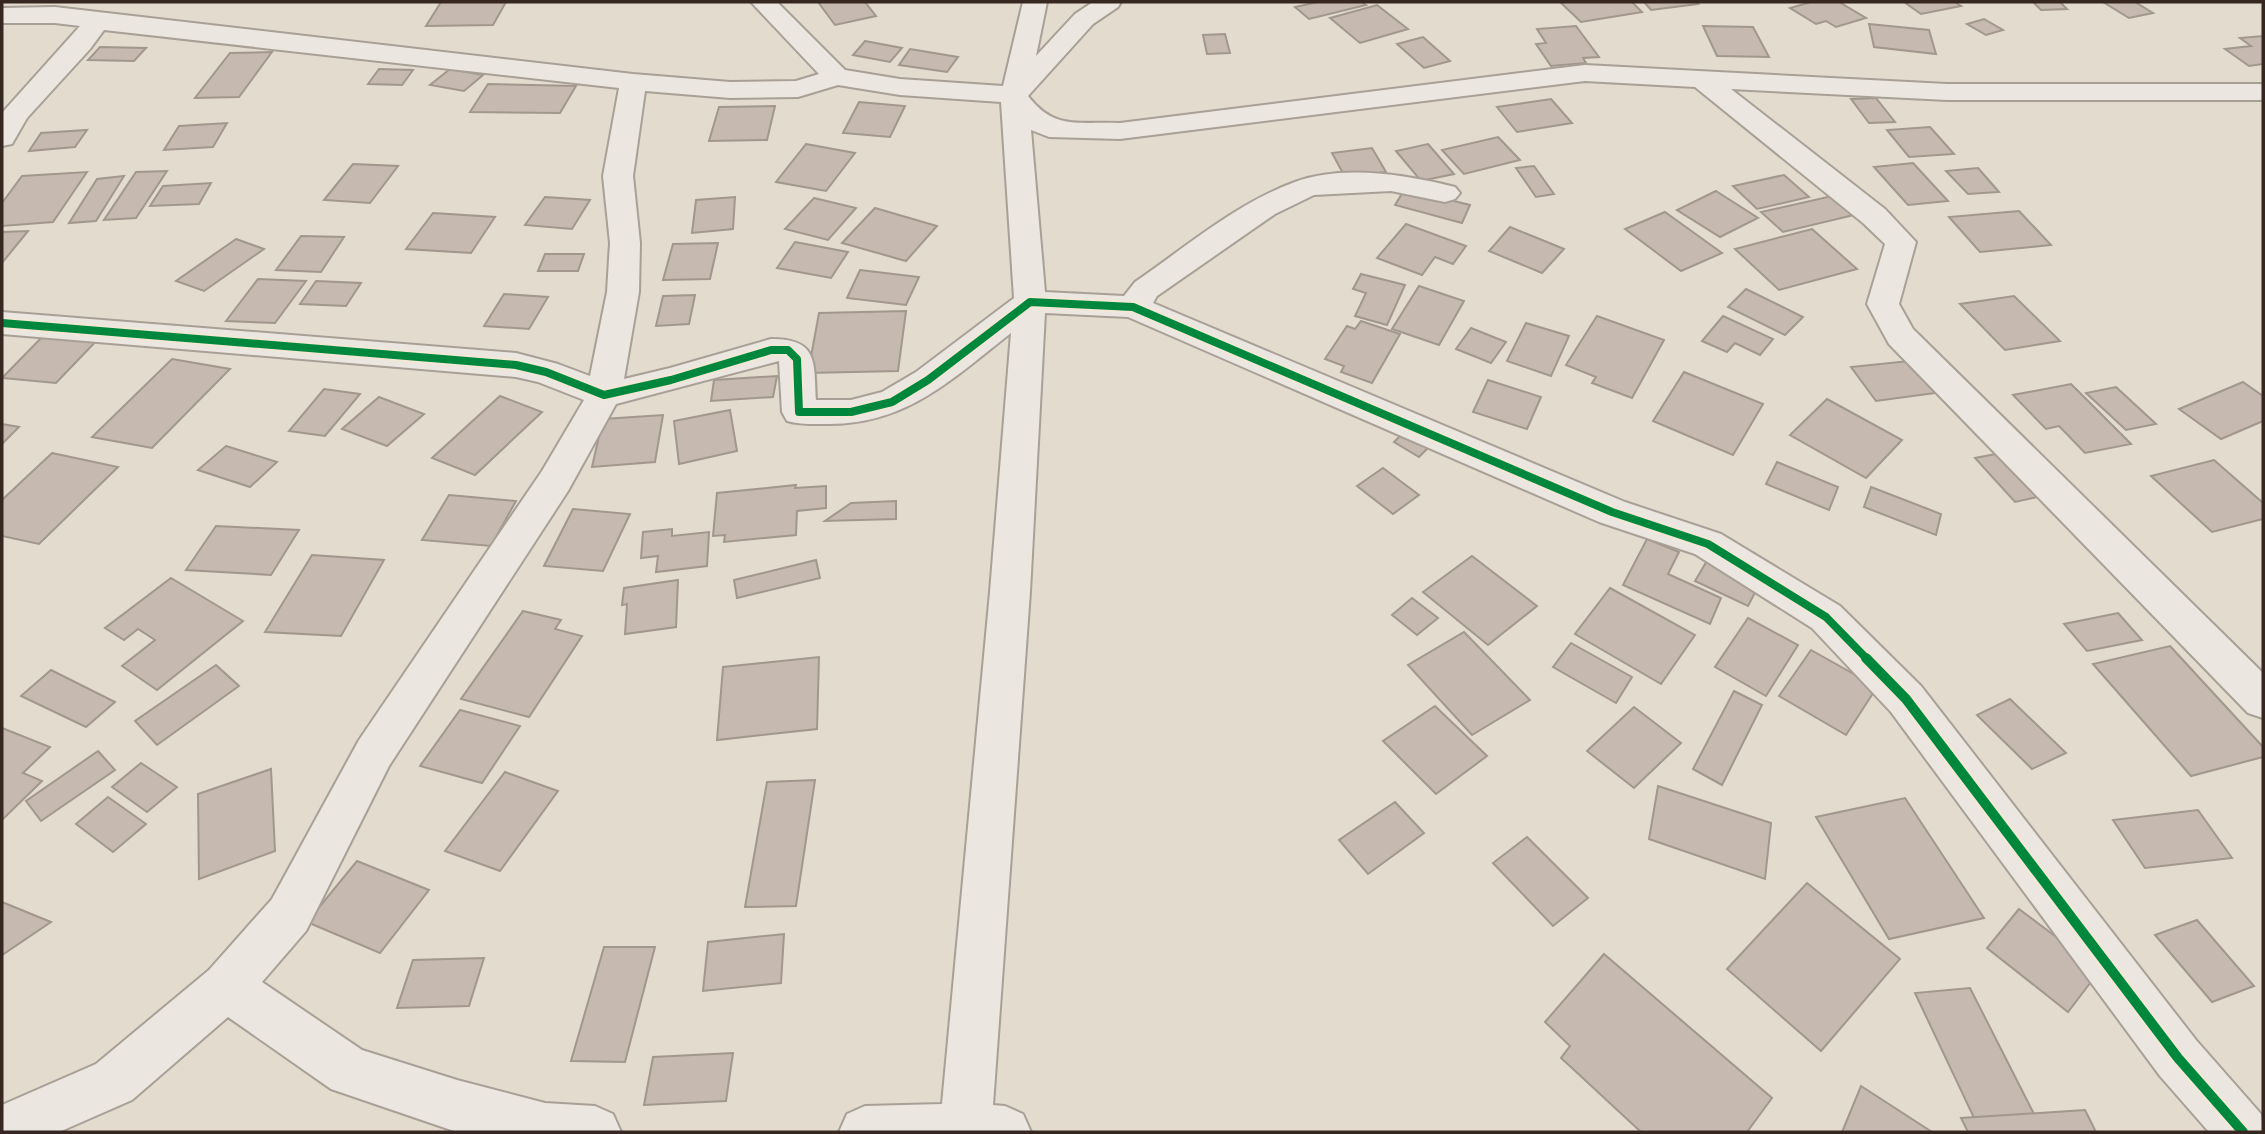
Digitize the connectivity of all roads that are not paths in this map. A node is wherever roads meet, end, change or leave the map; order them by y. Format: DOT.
graph roads {
  1 [pos="763,2"];
  2 [pos="1035,2"];
  3 [pos="1110,2"];
  4 [pos="60,8"];
  5 [pos="2,15"];
  6 [pos="94,21"];
  7 [pos="838,77"];
  8 [pos="1703,79"];
  9 [pos="633,82"];
  10 [pos="2263,92"];
  11 [pos="1014,95"];
  12 [pos="2,138"];
  13 [pos="1445,193"];
  14 [pos="1030,302"];
  15 [pos="1133,307"];
  16 [pos="2,323"];
  17 [pos="604,395"];
  18 [pos="2263,700"];
  19 [pos="226,987"];
  20 [pos="2,1131"];
  21 [pos="978,1131"];
  22 [pos="595,1132"];
  23 [pos="865,1132"];
  24 [pos="2243,1132"];
  1 -- 7 [label="street"];
  2 -- 11 [label="street"];
  3 -- 11 [label="street"];
  4 -- 5 [label="street"];
  4 -- 6 [label="street"];
  6 -- 9 [label="street"];
  6 -- 12 [label="street"];
  7 -- 9 [label="street"];
  7 -- 11 [label="street"];
  8 -- 10 [label="street"];
  8 -- 11 [label="street"];
  8 -- 18 [label="street"];
  9 -- 17 [label="street"];
  11 -- 14 [label="street"];
  13 -- 15 [label="street"];
  14 -- 15 [label="street"];
  14 -- 17 [label="street"];
  14 -- 21 [label="street"];
  15 -- 24 [label="street"];
  16 -- 17 [label="street"];
  17 -- 19 [label="street"];
  19 -- 20 [label="street"];
  19 -- 22 [label="street"];
  21 -- 23 [label="street"];
}
